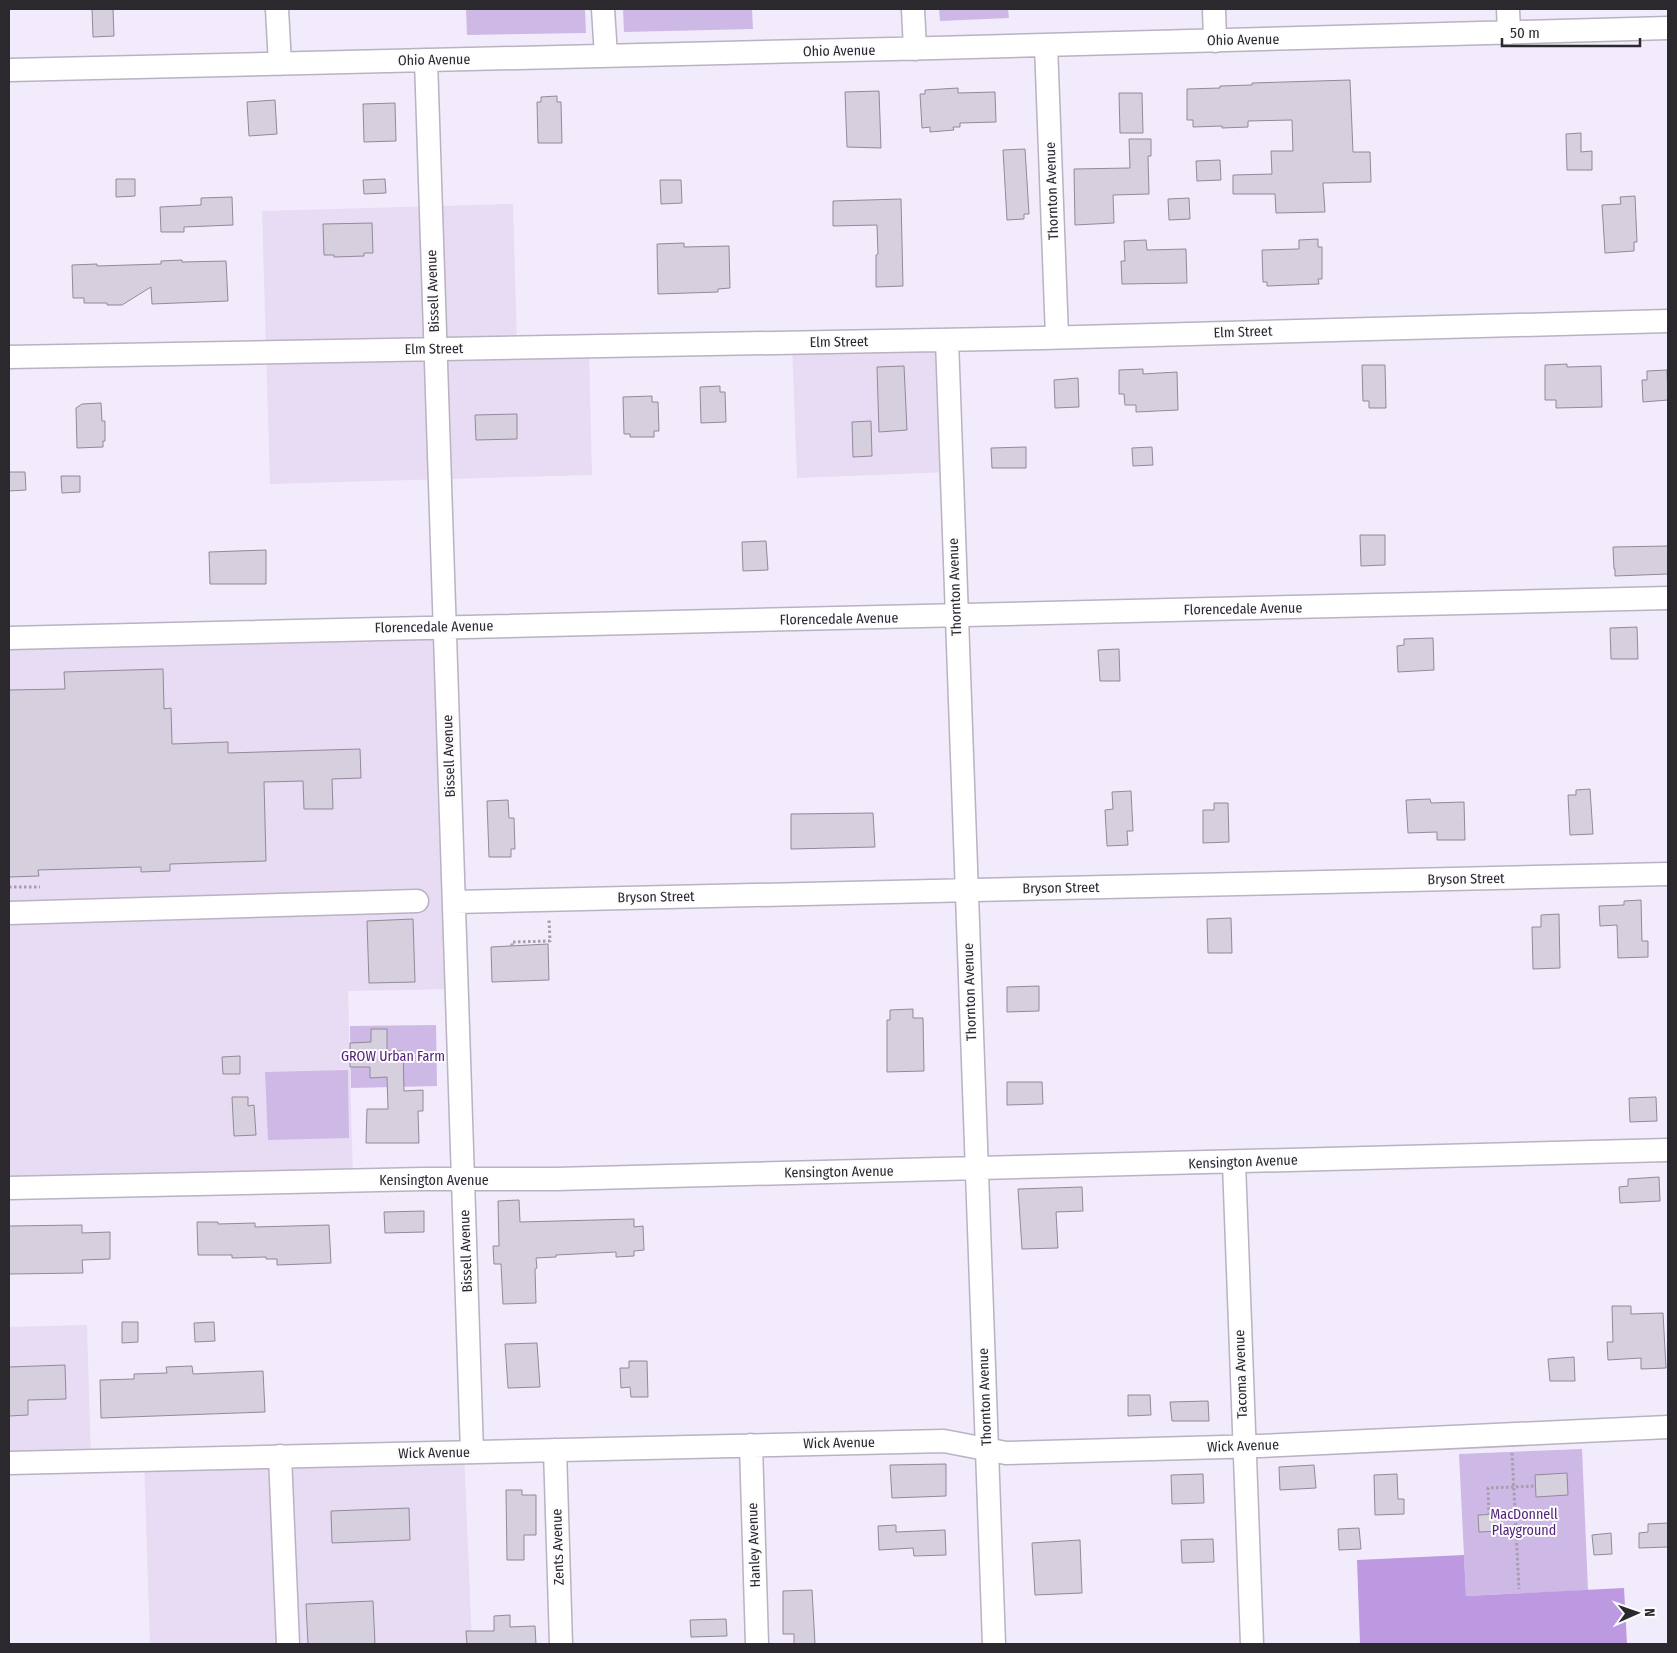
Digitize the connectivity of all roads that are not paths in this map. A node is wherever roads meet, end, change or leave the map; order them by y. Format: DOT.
graph roads {
  1 [pos="277,9"];
  2 [pos="603,9"];
  3 [pos="913,9"];
  4 [pos="1214,9"];
  5 [pos="1508,9"];
  6 [pos="1668,28"];
  7 [pos="1509,33"];
  8 [pos="1215,41"];
  9 [pos="1046,45"];
  10 [pos="915,49"];
  11 [pos="606,56"];
  12 [pos="426,60"];
  13 [pos="280,64"];
  14 [pos="9,70"];
  15 [pos="1668,321"];
  16 [pos="1057,337"];
  17 [pos="947,340"];
  18 [pos="435,349"];
  19 [pos="9,357"];
  20 [pos="1668,598"];
  21 [pos="956,616"];
  22 [pos="445,627"];
  23 [pos="9,638"];
  24 [pos="1668,874"];
  25 [pos="966,891"];
  26 [pos="417,901"];
  27 [pos="454,902"];
  28 [pos="9,913"];
  29 [pos="1668,1150"];
  30 [pos="1234,1163"];
  31 [pos="976,1169"];
  32 [pos="463,1180"];
  33 [pos="9,1188"];
  34 [pos="1668,1427"];
  35 [pos="751,1445"];
  36 [pos="1244,1446"];
  37 [pos="986,1449"];
  38 [pos="554,1450"];
  39 [pos="472,1452"];
  40 [pos="280,1456"];
  41 [pos="9,1463"];
  42 [pos="288,1644"];
  43 [pos="561,1644"];
  44 [pos="757,1644"];
  45 [pos="994,1644"];
  46 [pos="1252,1644"];
  1 -- 13 [label="street"];
  2 -- 11 [label="street"];
  3 -- 10 [label="street"];
  4 -- 8 [label="street"];
  5 -- 7 [label="street"];
  6 -- 7 [label="street, Ohio Avenue"];
  7 -- 8 [label="street, Ohio Avenue"];
  8 -- 9 [label="street, Ohio Avenue"];
  9 -- 10 [label="street, Ohio Avenue"];
  9 -- 16 [label="street, Thornton Avenue"];
  10 -- 11 [label="street, Ohio Avenue"];
  11 -- 12 [label="street, Ohio Avenue"];
  12 -- 13 [label="street, Ohio Avenue"];
  12 -- 18 [label="street, Bissell Avenue"];
  13 -- 14 [label="street, Ohio Avenue"];
  15 -- 16 [label="street, Elm Street"];
  16 -- 17 [label="street, Elm Street"];
  17 -- 18 [label="street, Elm Street"];
  17 -- 21 [label="street, Thornton Avenue"];
  18 -- 19 [label="street, Elm Street"];
  18 -- 22 [label="street, Bissell Avenue"];
  20 -- 21 [label="street, Florencedale Avenue"];
  21 -- 22 [label="street, Florencedale Avenue"];
  21 -- 25 [label="street, Thornton Avenue"];
  22 -- 23 [label="street, Florencedale Avenue"];
  22 -- 27 [label="street, Bissell Avenue"];
  24 -- 25 [label="street, Bryson Street"];
  25 -- 27 [label="street, Bryson Street"];
  25 -- 31 [label="street, Thornton Avenue"];
  26 -- 28 [label="street"];
  27 -- 32 [label="street, Bissell Avenue"];
  29 -- 30 [label="street, Kensington Avenue"];
  30 -- 31 [label="street, Kensington Avenue"];
  30 -- 36 [label="street, Tacoma Avenue"];
  31 -- 32 [label="street, Kensington Avenue"];
  31 -- 37 [label="street, Thornton Avenue"];
  32 -- 33 [label="street, Kensington Avenue"];
  32 -- 39 [label="street, Bissell Avenue"];
  34 -- 36 [label="street, Wick Avenue"];
  35 -- 37 [label="street, Wick Avenue"];
  35 -- 38 [label="street, Wick Avenue"];
  35 -- 44 [label="street, Hanley Avenue"];
  36 -- 37 [label="street, Wick Avenue"];
  36 -- 46 [label="street, Tacoma Avenue"];
  37 -- 45 [label="street, Thornton Avenue"];
  38 -- 39 [label="street, Wick Avenue"];
  38 -- 43 [label="street, Zents Avenue"];
  39 -- 40 [label="street, Wick Avenue"];
  40 -- 41 [label="street, Wick Avenue"];
  40 -- 42 [label="street"];
}
